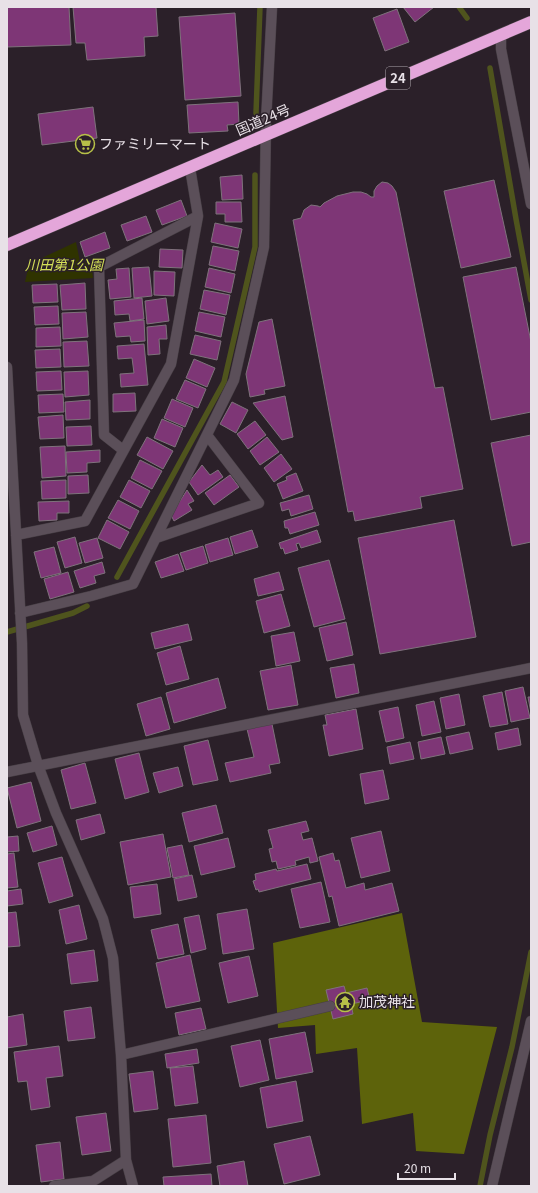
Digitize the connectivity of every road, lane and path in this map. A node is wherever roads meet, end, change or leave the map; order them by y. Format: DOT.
graph roads {
  1 [pos="272,7"];
  2 [pos="531,22"];
  3 [pos="501,35"];
  4 [pos="266,135"];
  5 [pos="190,168"];
  6 [pos="531,204"];
  7 [pos="198,216"];
  8 [pos="7,245"];
  9 [pos="7,367"];
  10 [pos="207,435"];
  11 [pos="123,450"];
  12 [pos="16,535"];
  13 [pos="156,538"];
  14 [pos="21,617"];
  15 [pos="531,668"];
  16 [pos="38,765"];
  17 [pos="7,772"];
  18 [pos="330,1006"];
  19 [pos="531,1021"];
  20 [pos="121,1055"];
  21 [pos="126,1160"];
  22 [pos="87,1184"];
  23 [pos="54,1186"];
  24 [pos="133,1186"];
  25 [pos="492,1186"];
  1 -- 4 [label="street"];
  2 -- 3 [label="highway, 国道24号 / 24"];
  3 -- 4 [label="highway, 国道24号 / 24"];
  3 -- 6 [label="street"];
  4 -- 5 [label="highway, 国道24号 / 24"];
  4 -- 10 [label="street"];
  5 -- 7 [label="street"];
  5 -- 8 [label="highway, 国道24号 / 24"];
  7 -- 11 [label="street"];
  7 -- 11 [label="street"];
  9 -- 12 [label="street"];
  10 -- 13 [label="street"];
  10 -- 13 [label="street"];
  11 -- 12 [label="street"];
  12 -- 14 [label="street"];
  13 -- 14 [label="street"];
  14 -- 16 [label="street"];
  15 -- 16 [label="street"];
  16 -- 17 [label="street"];
  16 -- 20 [label="street"];
  18 -- 20 [label="street"];
  19 -- 25 [label="street"];
  20 -- 21 [label="street"];
  21 -- 22 [label="street"];
  21 -- 24 [label="street"];
  22 -- 23 [label="street"];
}
